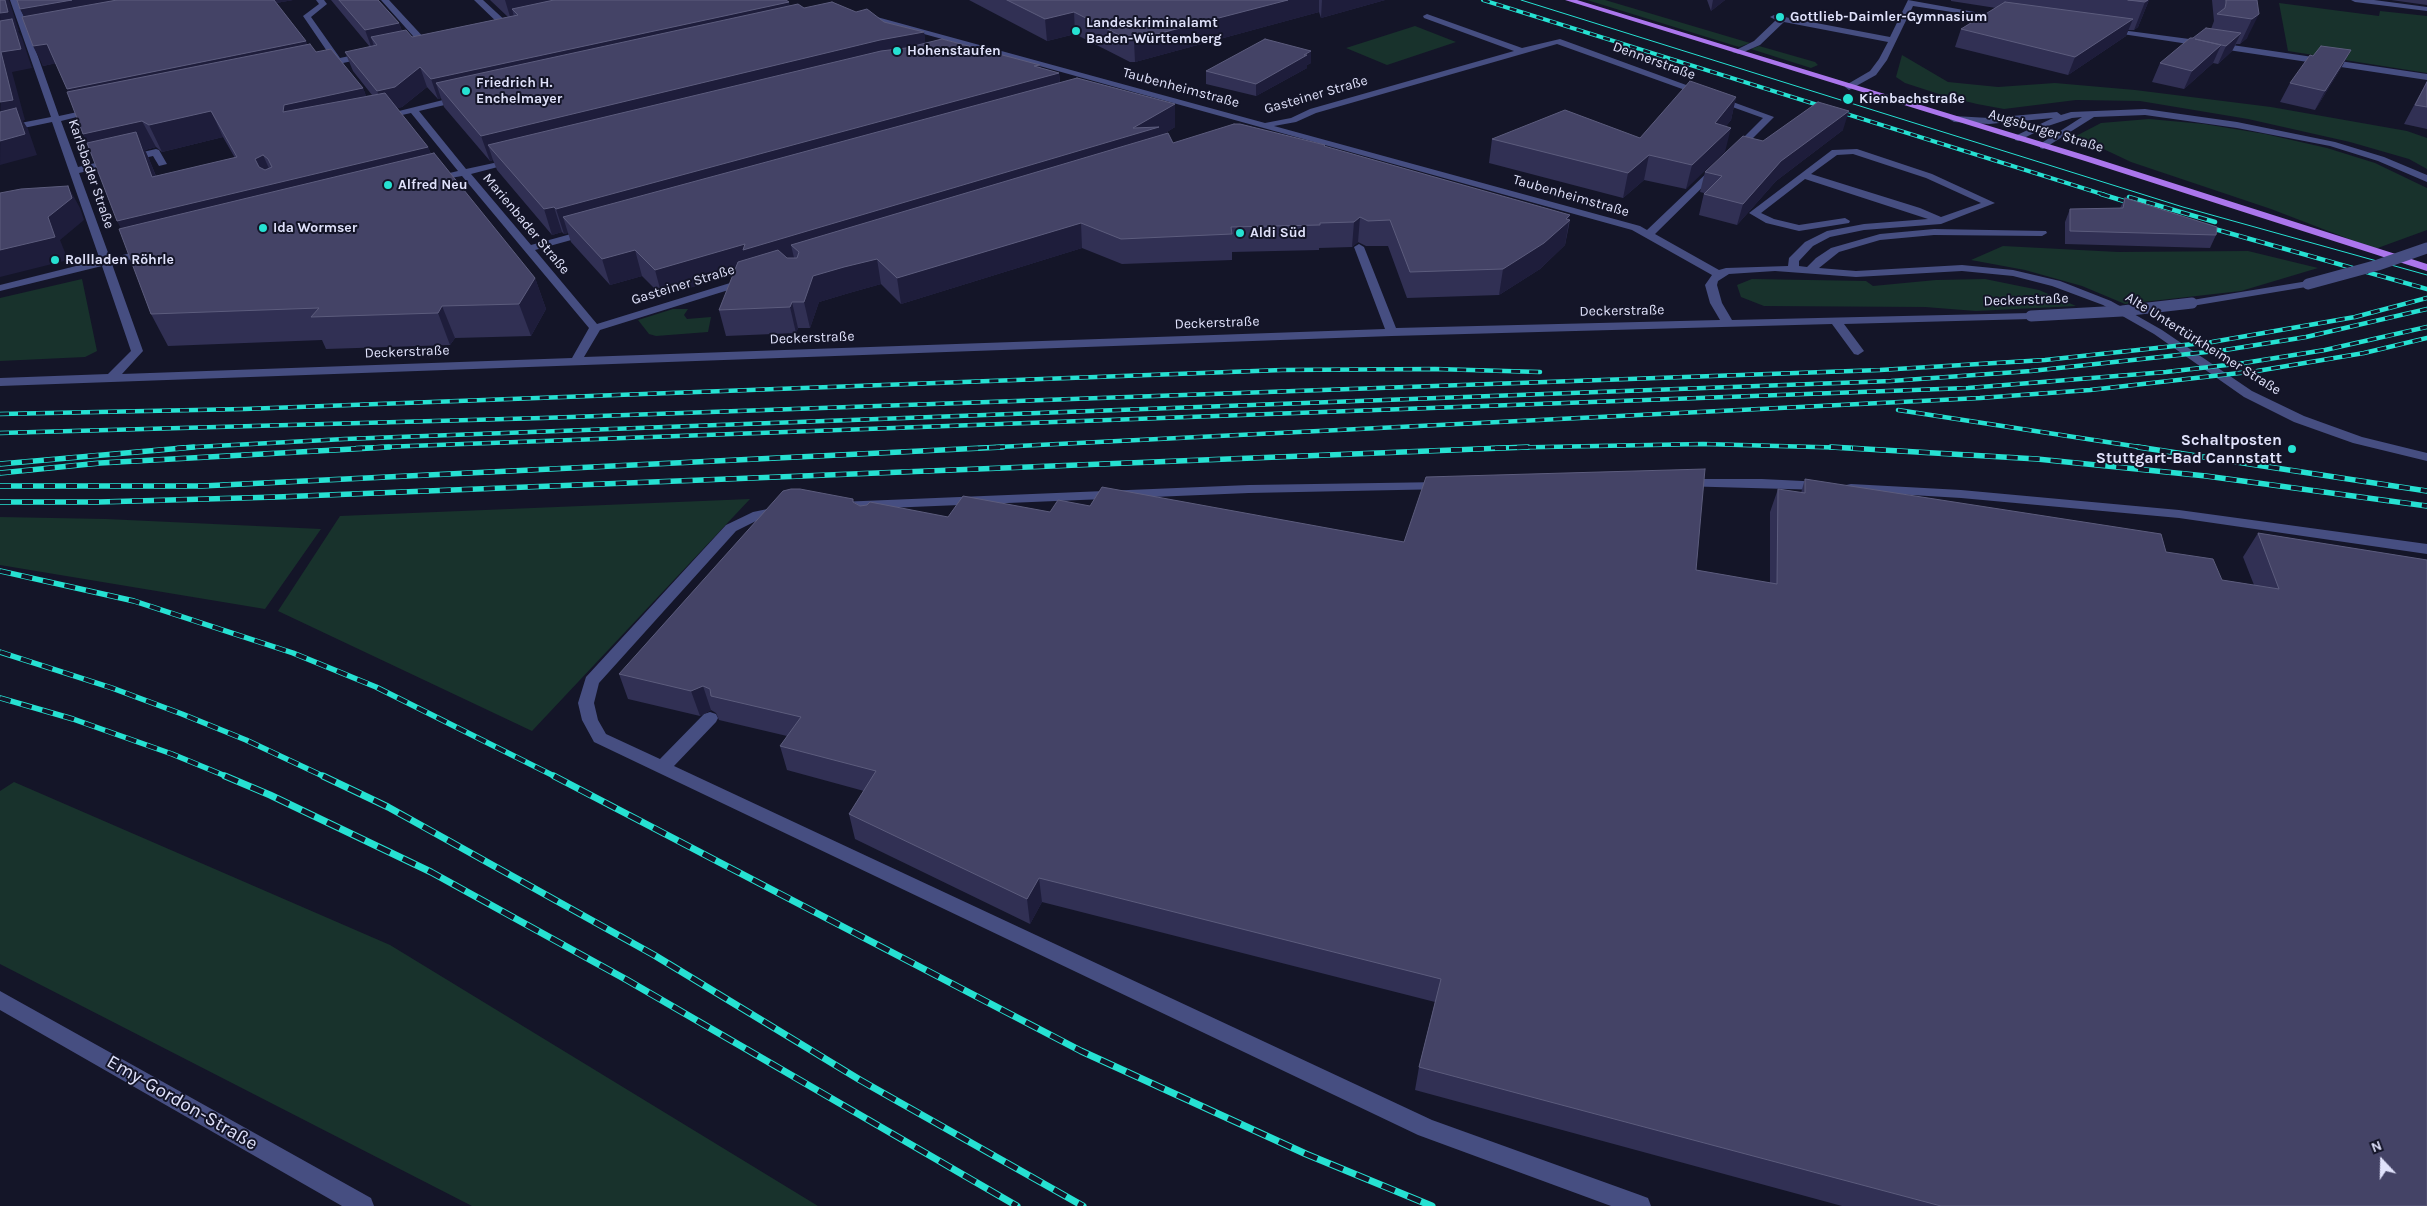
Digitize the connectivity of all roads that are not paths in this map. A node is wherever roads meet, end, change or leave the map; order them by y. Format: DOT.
graph roads {
  1 [pos="14,0"];
  2 [pos="320,0"];
  3 [pos="385,0"];
  4 [pos="478,0"];
  5 [pos="1569,0"];
  6 [pos="2355,0"];
  7 [pos="1911,1"];
  8 [pos="2427,9"];
  9 [pos="858,14"];
  10 [pos="1427,16"];
  11 [pos="2009,18"];
  12 [pos="506,26"];
  13 [pos="2096,29"];
  14 [pos="1892,40"];
  15 [pos="1558,41"];
  16 [pos="414,45"];
  17 [pos="977,47"];
  18 [pos="1522,51"];
  19 [pos="1736,52"];
  20 [pos="376,53"];
  21 [pos="961,53"];
  22 [pos="337,61"];
  23 [pos="308,67"];
  24 [pos="347,75"];
  25 [pos="2427,77"];
  26 [pos="1116,84"];
  27 [pos="1849,87"];
  28 [pos="1095,91"];
  29 [pos="471,96"];
  30 [pos="105,109"];
  31 [pos="413,109"];
  32 [pos="2095,114"];
  33 [pos="376,115"];
  34 [pos="2071,115"];
  35 [pos="57,119"];
  36 [pos="1954,119"];
  37 [pos="1265,125"];
  38 [pos="0,130"];
  39 [pos="1238,130"];
  40 [pos="2018,138"];
  41 [pos="2043,146"];
  42 [pos="521,158"];
  43 [pos="162,164"];
  44 [pos="75,171"];
  45 [pos="464,172"];
  46 [pos="1804,175"];
  47 [pos="2427,179"];
  48 [pos="418,184"];
  49 [pos="1916,210"];
  50 [pos="1941,221"];
  51 [pos="595,230"];
  52 [pos="2042,233"];
  53 [pos="1649,234"];
  54 [pos="1359,247"];
  55 [pos="161,248"];
  56 [pos="2427,248"];
  57 [pos="528,249"];
  58 [pos="104,262"];
  59 [pos="2427,268"];
  60 [pos="1794,270"];
  61 [pos="1809,272"];
  62 [pos="1718,274"];
  63 [pos="757,278"];
  64 [pos="0,288"];
  65 [pos="1835,320"];
  66 [pos="1728,324"];
  67 [pos="595,328"];
  68 [pos="1392,332"];
  69 [pos="1858,351"];
  70 [pos="578,360"];
  71 [pos="111,379"];
  72 [pos="0,382"];
  73 [pos="2427,457"];
  74 [pos="1672,483"];
  75 [pos="1455,486"];
  76 [pos="824,506"];
  77 [pos="796,507"];
  78 [pos="2427,549"];
  79 [pos="710,718"];
  80 [pos="662,768"];
  81 [pos="0,1000"];
  82 [pos="363,1206"];
  83 [pos="1640,1206"];
  1 -- 35 [label="street, Karlsbader Straße"];
  2 -- 22 [label="street"];
  3 -- 16 [label="street"];
  4 -- 12 [label="street"];
  5 -- 19 [label="main road, Augsburger Straße"];
  6 -- 8 [label="street"];
  7 -- 11 [label="street"];
  7 -- 14 [label="street"];
  9 -- 17 [label="street, Taubenheimstraße"];
  10 -- 18 [label="street"];
  13 -- 25 [label="street"];
  14 -- 19 [label="street"];
  14 -- 27 [label="street"];
  15 -- 18 [label="street, Gasteiner Straße"];
  15 -- 53 [label="street, Dennerstraße"];
  17 -- 21 [label="street"];
  17 -- 26 [label="street, Taubenheimstraße"];
  18 -- 37 [label="street, Gasteiner Straße"];
  19 -- 27 [label="main road, Augsburger Straße"];
  20 -- 22 [label="street"];
  22 -- 23 [label="street"];
  22 -- 24 [label="street"];
  26 -- 28 [label="street"];
  26 -- 37 [label="street, Taubenheimstraße"];
  27 -- 36 [label="main road, Augsburger Straße"];
  29 -- 31 [label="street"];
  30 -- 35 [label="street"];
  31 -- 33 [label="street"];
  31 -- 45 [label="street, Marienbader Straße"];
  32 -- 34 [label="street"];
  32 -- 41 [label="street"];
  32 -- 47 [label="street"];
  34 -- 36 [label="street"];
  34 -- 40 [label="street"];
  35 -- 38 [label="street"];
  35 -- 44 [label="street, Karlsbader Straße"];
  36 -- 40 [label="main road, Augsburger Straße"];
  37 -- 39 [label="street, Gasteiner Straße"];
  37 -- 53 [label="street, Taubenheimstraße"];
  40 -- 41 [label="main road, Augsburger Straße"];
  41 -- 59 [label="main road, Augsburger Straße"];
  42 -- 45 [label="street"];
  43 -- 44 [label="street"];
  44 -- 58 [label="street, Karlsbader Straße"];
  45 -- 48 [label="street"];
  45 -- 57 [label="street, Marienbader Straße"];
  46 -- 49 [label="street"];
  46 -- 49 [label="street"];
  46 -- 50 [label="street"];
  49 -- 50 [label="street"];
  50 -- 60 [label="street"];
  51 -- 57 [label="street"];
  52 -- 61 [label="street"];
  53 -- 62 [label="street"];
  54 -- 68 [label="street"];
  55 -- 58 [label="street"];
  56 -- 65 [label="street, Deckerstraße, bridge"];
  57 -- 67 [label="street, Marienbader Straße"];
  58 -- 64 [label="street"];
  58 -- 71 [label="street, Karlsbader Straße"];
  60 -- 61 [label="street, Alte Untertürkheimer Straße"];
  60 -- 62 [label="street, Alte Untertürkheimer Straße"];
  61 -- 73 [label="street, Alte Untertürkheimer Straße"];
  62 -- 66 [label="street"];
  63 -- 67 [label="street, Gasteiner Straße"];
  65 -- 66 [label="street, Deckerstraße"];
  65 -- 69 [label="street"];
  66 -- 68 [label="street, Deckerstraße"];
  67 -- 70 [label="street"];
  68 -- 70 [label="street, Deckerstraße"];
  70 -- 71 [label="street, Deckerstraße"];
  71 -- 72 [label="street, Deckerstraße"];
  74 -- 78 [label="street"];
  75 -- 76 [label="street"];
  77 -- 80 [label="street"];
  79 -- 80 [label="street"];
  80 -- 83 [label="street"];
  81 -- 82 [label="street, Emy-Gordon-Straße"];
}
